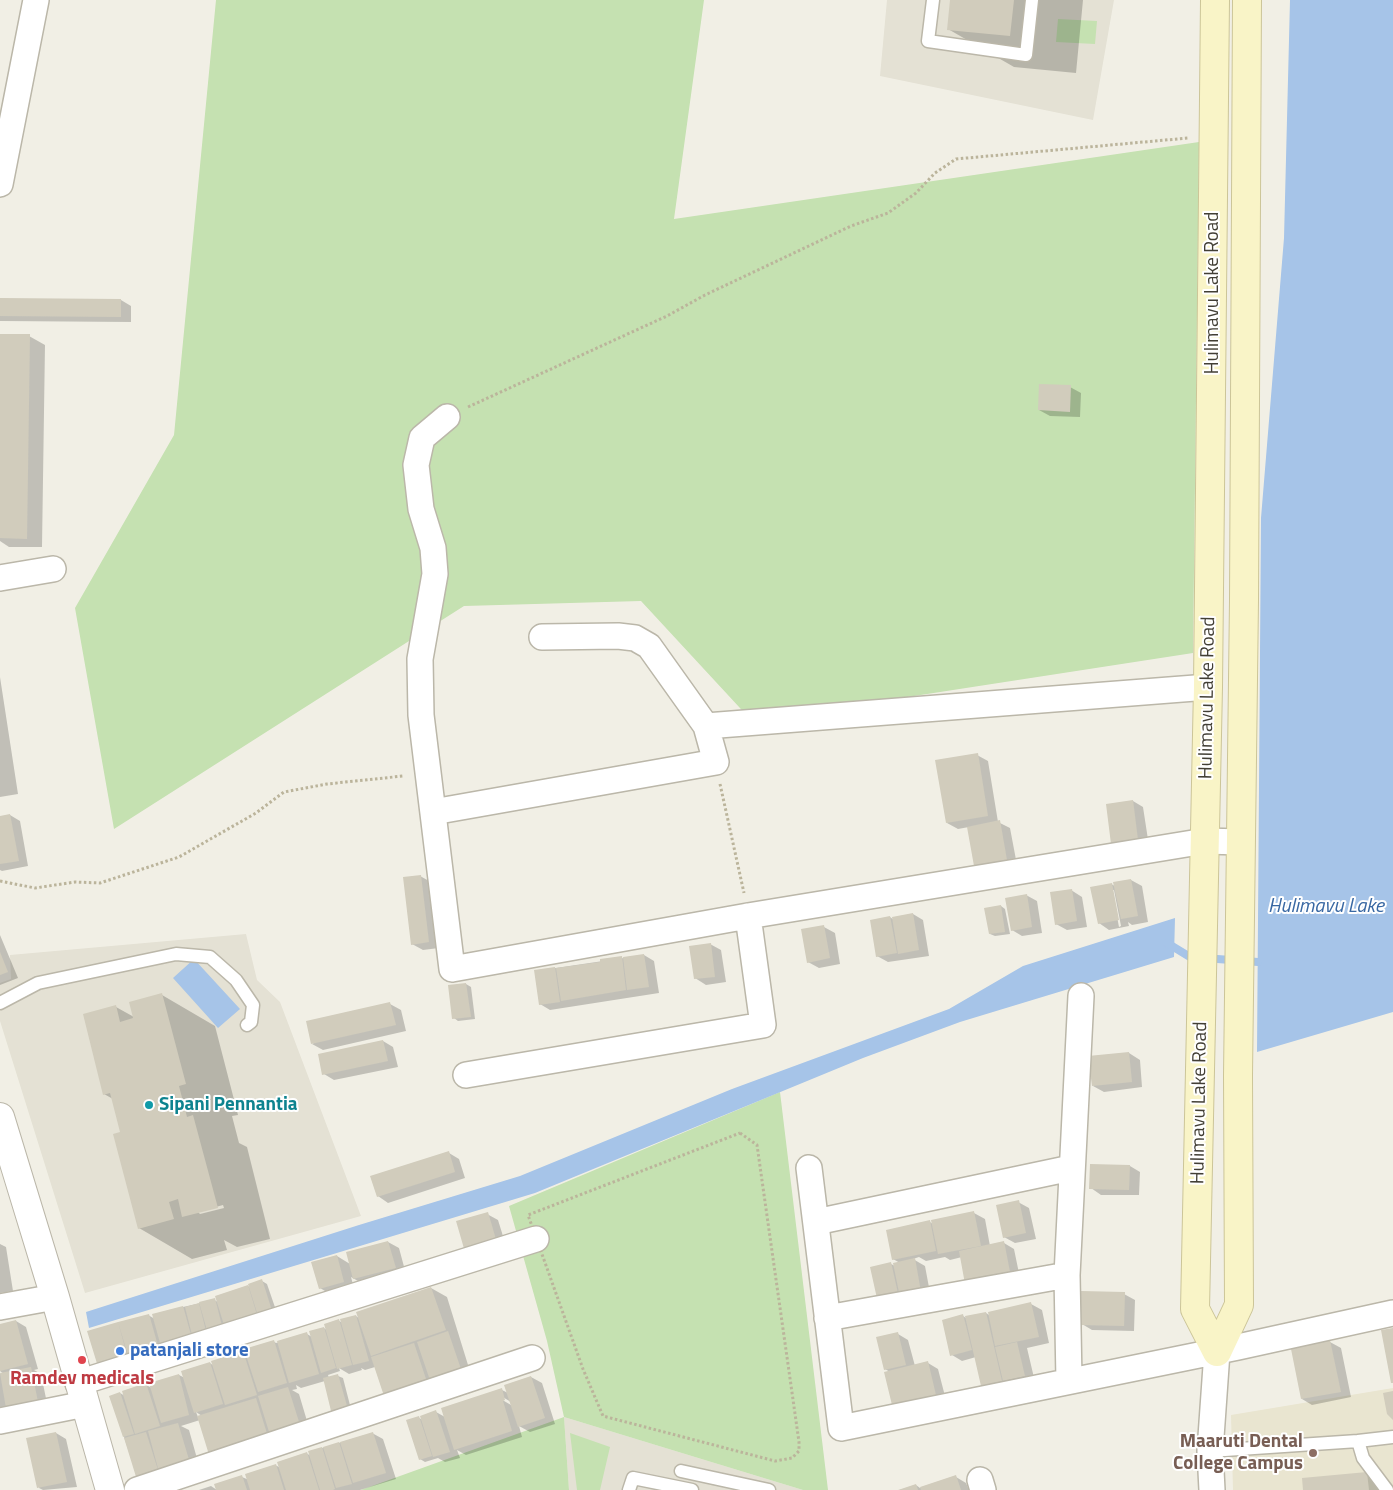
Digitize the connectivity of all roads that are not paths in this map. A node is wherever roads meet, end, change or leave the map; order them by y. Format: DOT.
graph roads {
  1 [pos="36,0"];
  2 [pos="933,0"];
  3 [pos="1032,0"];
  4 [pos="1215,0"];
  5 [pos="1247,0"];
  6 [pos="0,184"];
  7 [pos="447,417"];
  8 [pos="53,569"];
  9 [pos="0,578"];
  10 [pos="542,637"];
  11 [pos="1208,687"];
  12 [pos="706,726"];
  13 [pos="433,812"];
  14 [pos="1205,841"];
  15 [pos="1241,842"];
  16 [pos="748,916"];
  17 [pos="1081,996"];
  18 [pos="0,1004"];
  19 [pos="247,1025"];
  20 [pos="466,1075"];
  21 [pos="0,1117"];
  22 [pos="7,1163"];
  23 [pos="809,1168"];
  24 [pos="1071,1168"];
  25 [pos="816,1222"];
  26 [pos="536,1239"];
  27 [pos="1067,1276"];
  28 [pos="56,1298"];
  29 [pos="0,1308"];
  30 [pos="1393,1313"];
  31 [pos="827,1318"];
  32 [pos="1217,1352"];
  33 [pos="532,1358"];
  34 [pos="1069,1381"];
  35 [pos="82,1393"];
  36 [pos="0,1421"];
  37 [pos="1393,1437"];
  38 [pos="1358,1441"];
  39 [pos="1210,1451"];
  40 [pos="681,1471"];
  41 [pos="110,1490"];
  42 [pos="137,1490"];
  43 [pos="630,1490"];
  44 [pos="692,1490"];
  45 [pos="769,1490"];
  46 [pos="1212,1490"];
  47 [pos="1387,1490"];
  1 -- 6 [label="street"];
  2 -- 3 [label="lane"];
  4 -- 11 [label="main road, Hulimavu Lake Road"];
  5 -- 15 [label="main road, Hulimavu Lake Road"];
  7 -- 13 [label="street"];
  8 -- 9 [label="street"];
  10 -- 12 [label="street"];
  11 -- 12 [label="street"];
  11 -- 14 [label="main road, Hulimavu Lake Road"];
  12 -- 13 [label="street"];
  13 -- 16 [label="street"];
  14 -- 15 [label="street"];
  14 -- 16 [label="street"];
  14 -- 32 [label="main road, Hulimavu Lake Road"];
  15 -- 32 [label="main road, Hulimavu Lake Road"];
  16 -- 20 [label="street"];
  17 -- 24 [label="street"];
  18 -- 19 [label="lane"];
  21 -- 22 [label="street"];
  22 -- 28 [label="street"];
  23 -- 25 [label="street"];
  24 -- 25 [label="street"];
  24 -- 27 [label="street"];
  25 -- 31 [label="street"];
  26 -- 35 [label="street"];
  27 -- 31 [label="street"];
  27 -- 34 [label="street"];
  28 -- 29 [label="street"];
  28 -- 35 [label="street"];
  30 -- 32 [label="street"];
  31 -- 34 [label="street"];
  32 -- 34 [label="street"];
  32 -- 39 [label="street"];
  33 -- 42 [label="street"];
  35 -- 36 [label="street"];
  35 -- 41 [label="street"];
  37 -- 38 [label="lane"];
  38 -- 39 [label="lane"];
  38 -- 47 [label="lane"];
  39 -- 46 [label="street"];
  40 -- 45 [label="lane"];
  43 -- 44 [label="lane"];
}
